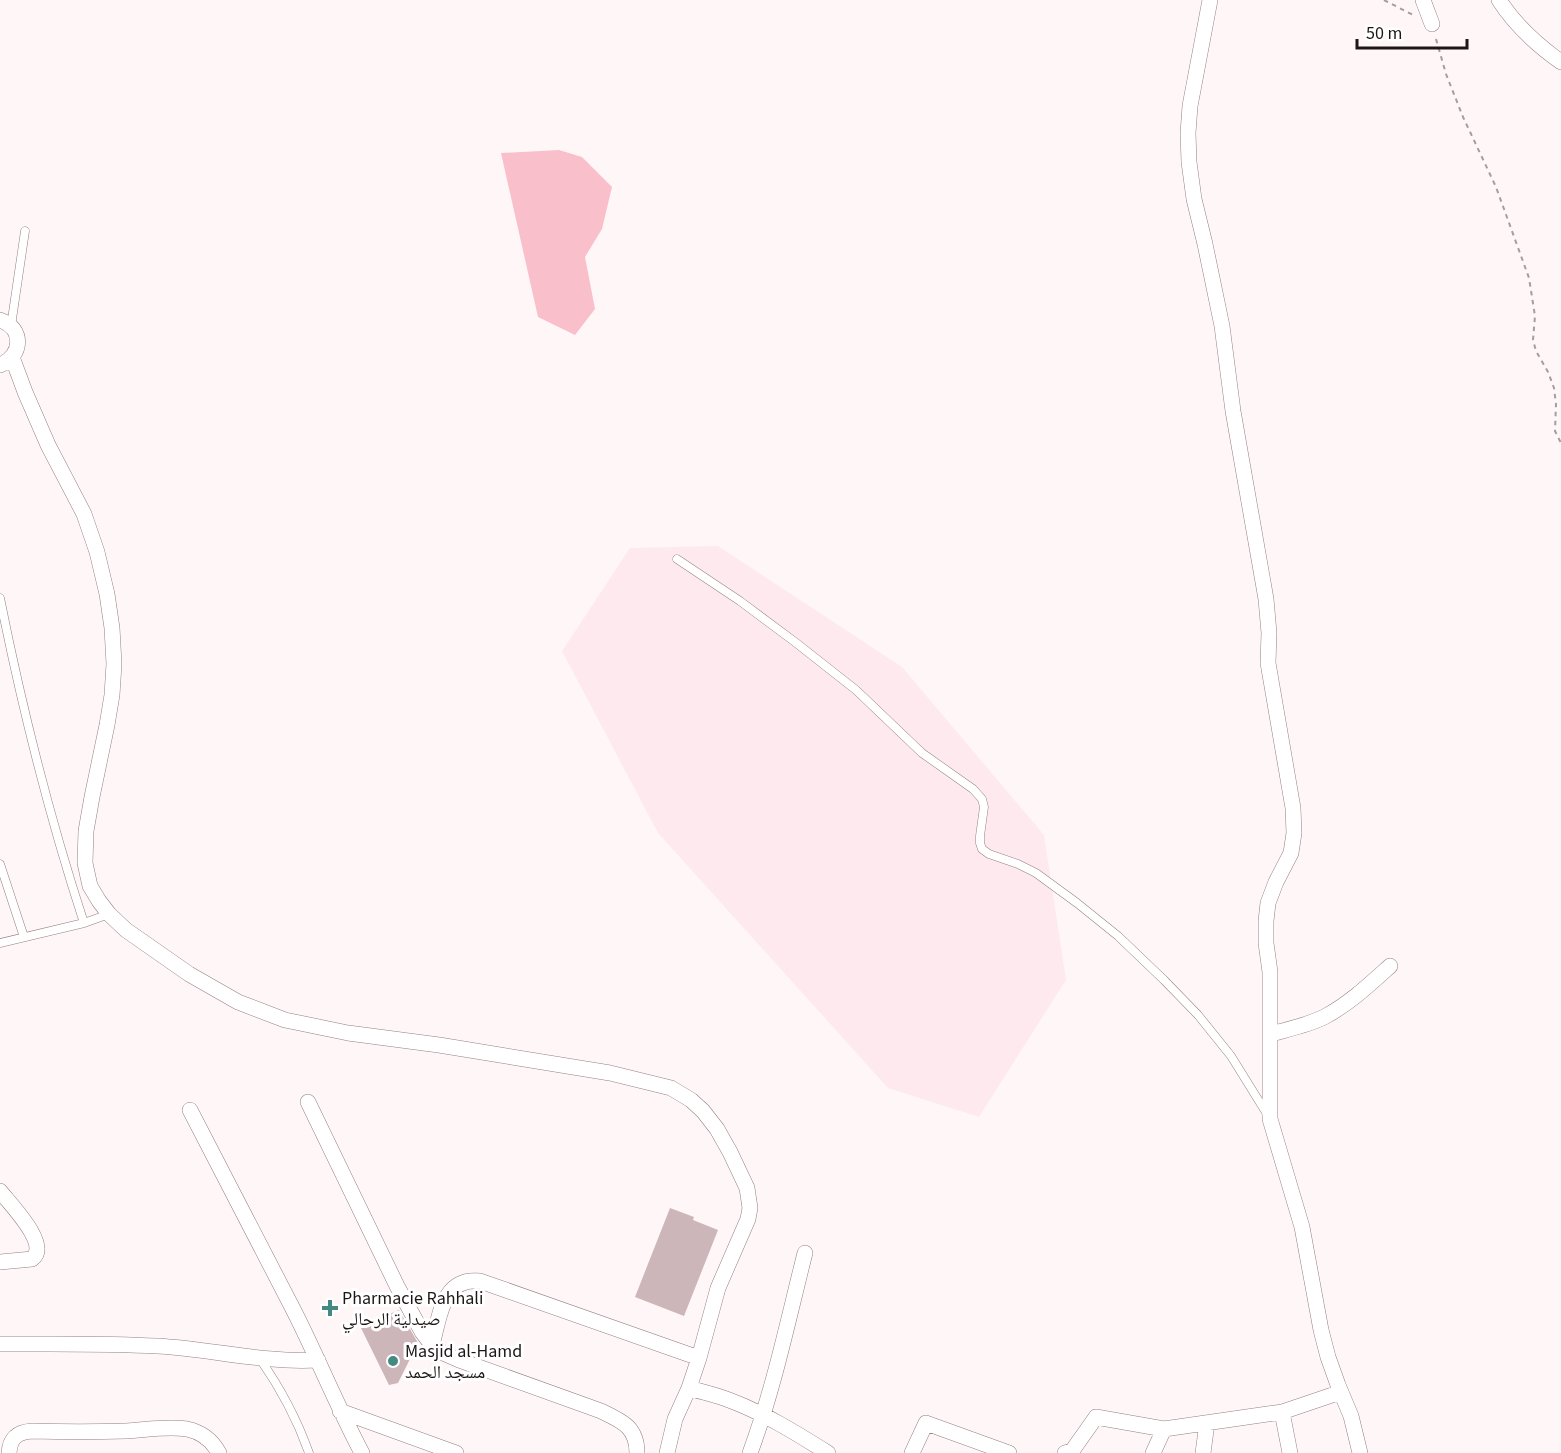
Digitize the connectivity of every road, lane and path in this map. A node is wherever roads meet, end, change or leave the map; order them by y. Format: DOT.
graph roads {
  1 [pos="1210,0"];
  2 [pos="1383,0"];
  3 [pos="1423,0"];
  4 [pos="1499,0"];
  5 [pos="1432,24"];
  6 [pos="1561,62"];
  7 [pos="25,231"];
  8 [pos="5,323"];
  9 [pos="6,361"];
  10 [pos="1561,443"];
  11 [pos="677,559"];
  12 [pos="0,598"];
  13 [pos="0,864"];
  14 [pos="109,914"];
  15 [pos="84,923"];
  16 [pos="24,937"];
  17 [pos="0,943"];
  18 [pos="1390,966"];
  19 [pos="1271,1034"];
  20 [pos="308,1102"];
  21 [pos="190,1110"];
  22 [pos="1270,1119"];
  23 [pos="0,1191"];
  24 [pos="805,1253"];
  25 [pos="0,1262"];
  26 [pos="0,1344"];
  27 [pos="432,1345"];
  28 [pos="699,1358"];
  29 [pos="260,1359"];
  30 [pos="318,1360"];
  31 [pos="689,1388"];
  32 [pos="1341,1392"];
  33 [pos="340,1411"];
  34 [pos="1282,1412"];
  35 [pos="764,1415"];
  36 [pos="1207,1423"];
  37 [pos="1164,1429"];
  38 [pos="9,1453"];
  39 [pos="219,1453"];
  40 [pos="309,1453"];
  41 [pos="362,1453"];
  42 [pos="456,1453"];
  43 [pos="637,1453"];
  44 [pos="667,1453"];
  45 [pos="750,1453"];
  46 [pos="828,1453"];
  47 [pos="912,1453"];
  48 [pos="1009,1453"];
  49 [pos="1065,1453"];
  50 [pos="1153,1453"];
  51 [pos="1203,1453"];
  52 [pos="1290,1453"];
  53 [pos="1360,1453"];
  1 -- 19 [label="street"];
  2 -- 5 [label="path"];
  3 -- 5 [label="street"];
  4 -- 6 [label="street"];
  5 -- 10 [label="path"];
  7 -- 8 [label="lane"];
  8 -- 9 [label="street"];
  9 -- 14 [label="street"];
  11 -- 22 [label="lane"];
  12 -- 15 [label="lane"];
  13 -- 16 [label="lane"];
  14 -- 15 [label="lane"];
  14 -- 28 [label="street"];
  15 -- 16 [label="lane"];
  16 -- 17 [label="lane"];
  18 -- 19 [label="street"];
  19 -- 22 [label="street"];
  20 -- 27 [label="street"];
  21 -- 30 [label="street"];
  22 -- 32 [label="street"];
  23 -- 25 [label="street"];
  24 -- 35 [label="street"];
  26 -- 29 [label="street"];
  27 -- 28 [label="street"];
  27 -- 43 [label="street"];
  28 -- 31 [label="street"];
  29 -- 30 [label="street"];
  29 -- 40 [label="lane"];
  30 -- 33 [label="street"];
  31 -- 35 [label="street"];
  31 -- 44 [label="street"];
  32 -- 34 [label="street"];
  32 -- 53 [label="street"];
  33 -- 41 [label="street"];
  33 -- 42 [label="street"];
  34 -- 36 [label="street"];
  34 -- 52 [label="street"];
  35 -- 45 [label="street"];
  35 -- 46 [label="street"];
  36 -- 37 [label="street"];
  36 -- 51 [label="street"];
  37 -- 49 [label="street"];
  37 -- 50 [label="street"];
  38 -- 39 [label="street"];
  47 -- 48 [label="street"];
}
